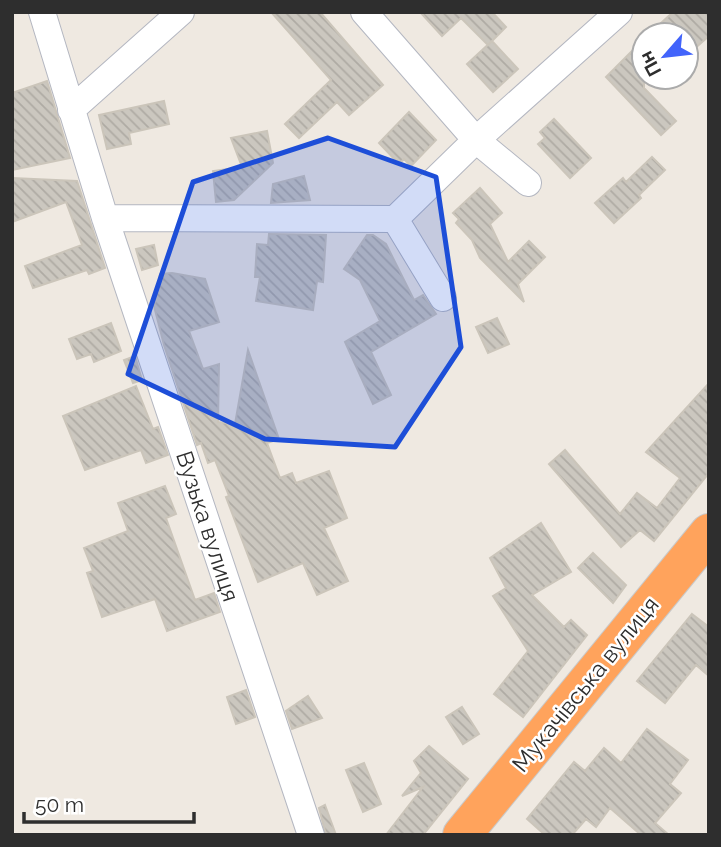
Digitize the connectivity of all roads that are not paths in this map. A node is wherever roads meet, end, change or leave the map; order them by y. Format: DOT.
graph roads {
  1 [pos="42,12"];
  2 [pos="181,12"];
  3 [pos="364,12"];
  4 [pos="619,12"];
  5 [pos="71,110"];
  6 [pos="476,141"];
  7 [pos="528,183"];
  8 [pos="105,218"];
  9 [pos="395,219"];
  10 [pos="443,299"];
  11 [pos="709,533"];
  12 [pos="311,835"];
  13 [pos="462,835"];
  1 -- 5 [label="street, Вузька вулиця"];
  2 -- 5 [label="street"];
  3 -- 6 [label="street"];
  4 -- 6 [label="street"];
  5 -- 8 [label="street, Вузька вулиця"];
  6 -- 7 [label="street"];
  6 -- 9 [label="street"];
  8 -- 9 [label="street"];
  8 -- 12 [label="street, Вузька вулиця"];
  9 -- 10 [label="street"];
  11 -- 13 [label="highway, Мукачівська вулиця"];
}
